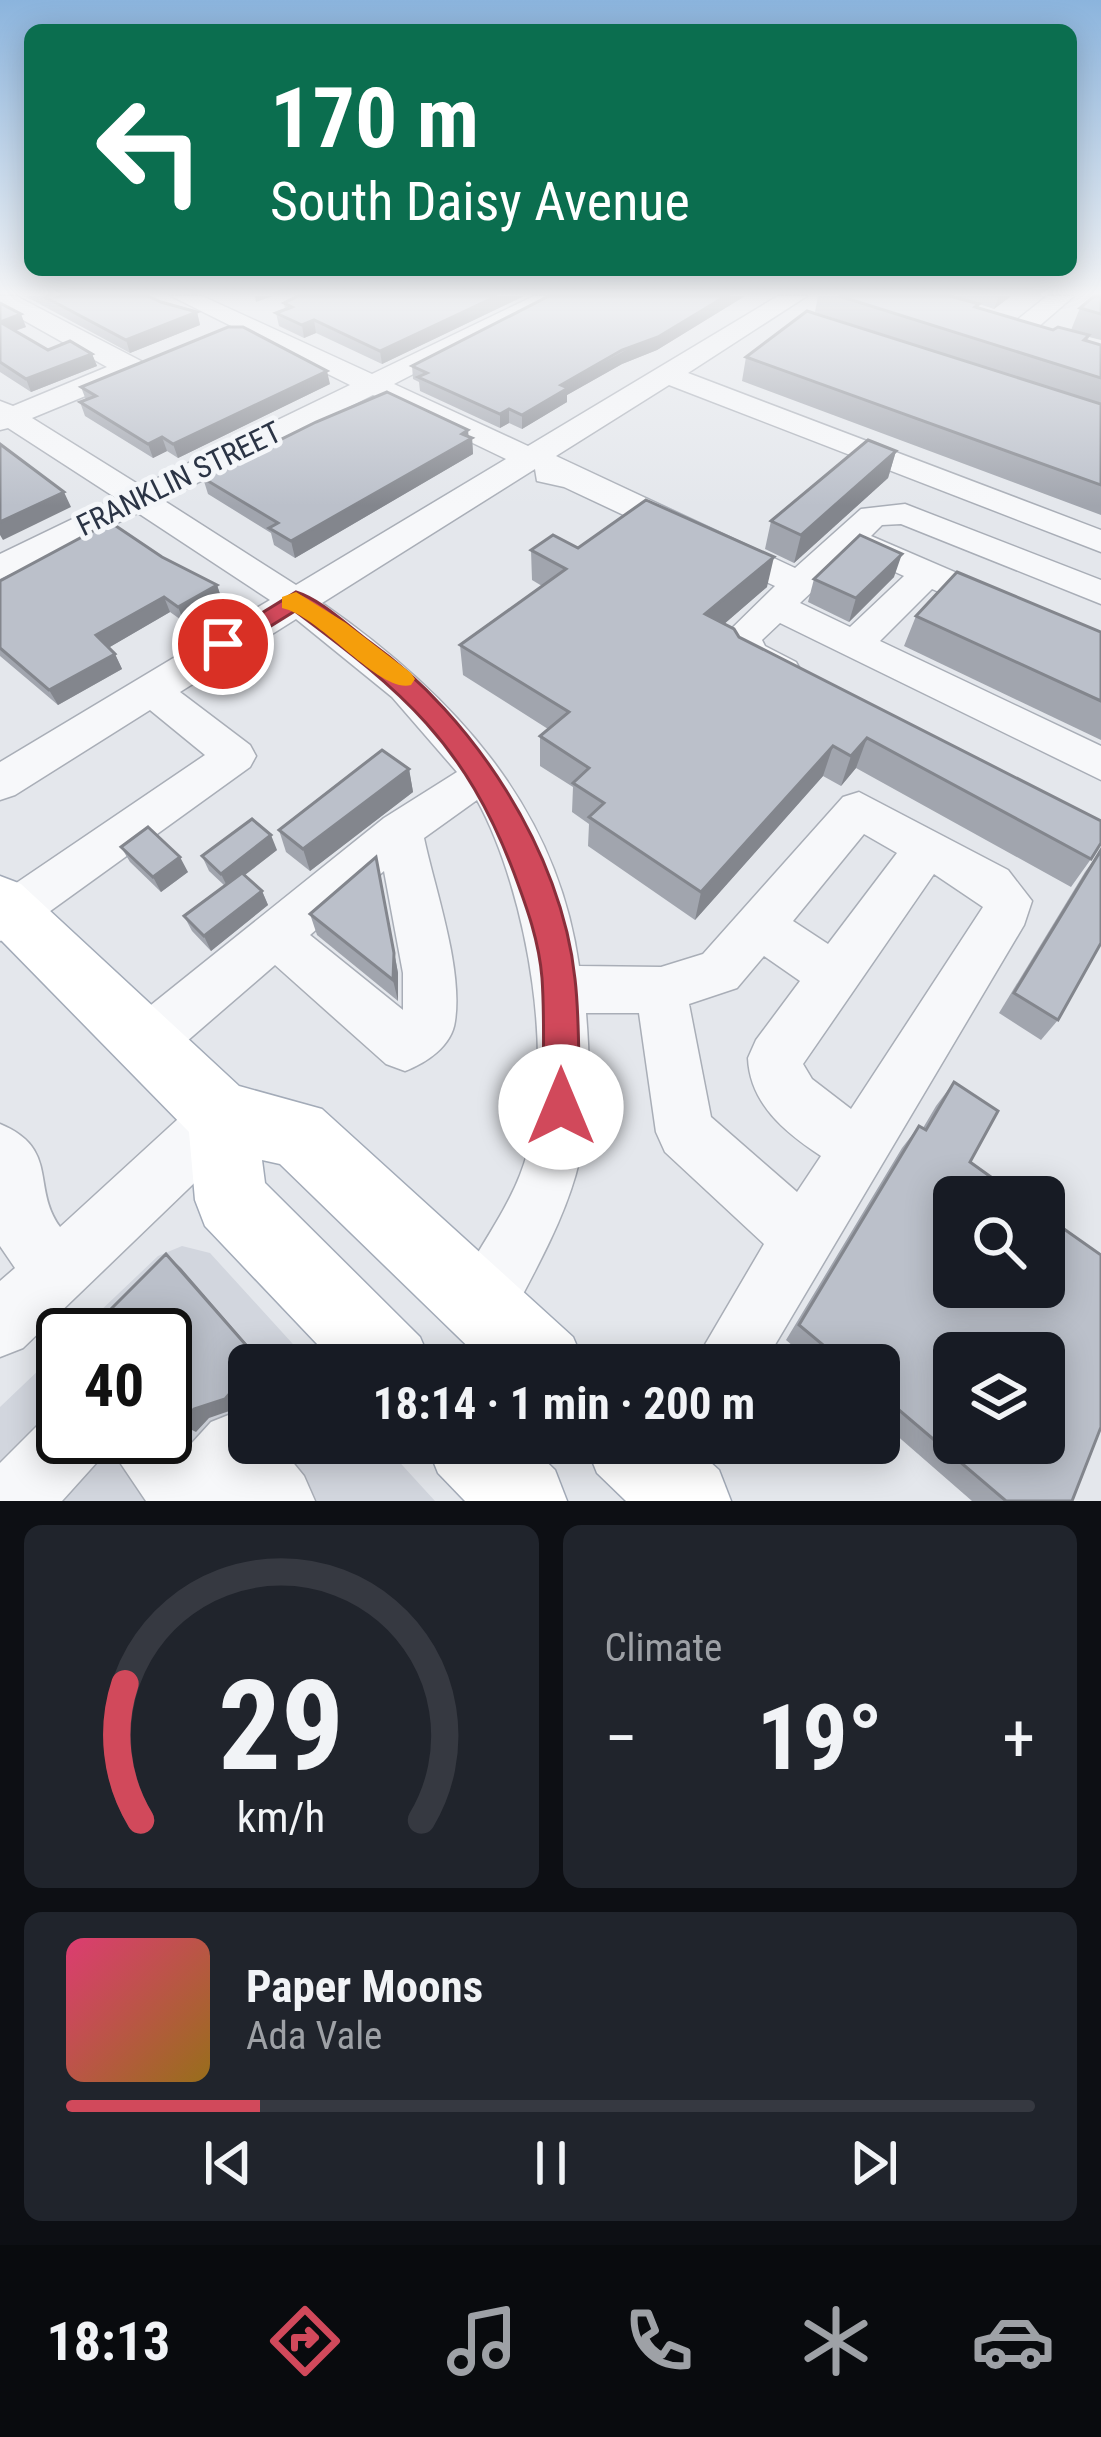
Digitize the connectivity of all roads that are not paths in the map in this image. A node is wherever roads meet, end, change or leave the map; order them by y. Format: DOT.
graph roads {
  1 [pos="124,366"];
  2 [pos="133,366"];
  3 [pos="334,366"];
  4 [pos="409,366"];
  5 [pos="680,366"];
  6 [pos="128,368"];
  7 [pos="736,368"];
  8 [pos="665,374"];
  9 [pos="372,384"];
  10 [pos="704,389"];
  11 [pos="3,416"];
  12 [pos="529,458"];
  13 [pos="139,499"];
  14 [pos="849,538"];
  15 [pos="1101,542"];
  16 [pos="0,568"];
  17 [pos="928,573"];
  18 [pos="1101,593"];
  19 [pos="788,595"];
  20 [pos="296,600"];
  21 [pos="854,644"];
  22 [pos="1101,650"];
  23 [pos="811,686"];
  24 [pos="150,689"];
  25 [pos="1101,764"];
  26 [pos="485,778"];
  27 [pos="0,783"];
  28 [pos="400,831"];
  29 [pos="927,848"];
  30 [pos="4,911"];
  31 [pos="758,924"];
  32 [pos="275,935"];
  33 [pos="834,977"];
  34 [pos="559,989"];
  35 [pos="661,990"];
  36 [pos="146,1043"];
  37 [pos="222,1117"];
  38 [pos="859,1148"];
  39 [pos="0,1153"];
  40 [pos="803,1238"];
  41 [pos="56,1273"];
  42 [pos="482,1305"];
  43 [pos="0,1325"];
  44 [pos="372,1344"];
  45 [pos="523,1344"];
  46 [pos="739,1344"];
  47 [pos="48,1464"];
  48 [pos="162,1464"];
  49 [pos="13,1501"];
  50 [pos="188,1501"];
  51 [pos="279,1501"];
  1 -- 6 [label="street"];
  2 -- 6 [label="street"];
  3 -- 9 [label="street"];
  4 -- 9 [label="street, FRANKLIN STREET"];
  5 -- 8 [label="street"];
  6 -- 11 [label="street"];
  7 -- 10 [label="street"];
  8 -- 10 [label="street"];
  8 -- 12 [label="street"];
  9 -- 12 [label="street"];
  9 -- 13 [label="street, FRANKLIN STREET"];
  10 -- 15 [label="street"];
  11 -- 13 [label="street"];
  12 -- 19 [label="street"];
  12 -- 20 [label="street"];
  13 -- 16 [label="street, FRANKLIN STREET"];
  13 -- 20 [label="street"];
  14 -- 17 [label="street"];
  14 -- 18 [label="street"];
  14 -- 19 [label="street"];
  17 -- 21 [label="street"];
  17 -- 22 [label="street"];
  19 -- 21 [label="street"];
  19 -- 23 [label="street"];
  20 -- 24 [label="street"];
  20 -- 26 [label="street"];
  21 -- 25 [label="street"];
  24 -- 27 [label="street"];
  24 -- 30 [label="street"];
  26 -- 28 [label="street"];
  26 -- 34 [label="street"];
  28 -- 32 [label="street"];
  28 -- 32 [label="street"];
  29 -- 31 [label="street"];
  29 -- 33 [label="street"];
  29 -- 38 [label="street"];
  30 -- 36 [label="main road"];
  31 -- 33 [label="street"];
  31 -- 35 [label="street"];
  32 -- 36 [label="street"];
  33 -- 38 [label="street"];
  34 -- 35 [label="street"];
  34 -- 42 [label="street"];
  35 -- 40 [label="street"];
  36 -- 37 [label="main road"];
  37 -- 41 [label="street"];
  37 -- 42 [label="main road"];
  37 -- 44 [label="main road"];
  38 -- 40 [label="street"];
  39 -- 41 [label="street"];
  40 -- 46 [label="street"];
  41 -- 43 [label="street"];
  42 -- 45 [label="main road"];
  47 -- 49 [label="street"];
  48 -- 50 [label="street"];
  50 -- 51 [label="street"];
}
